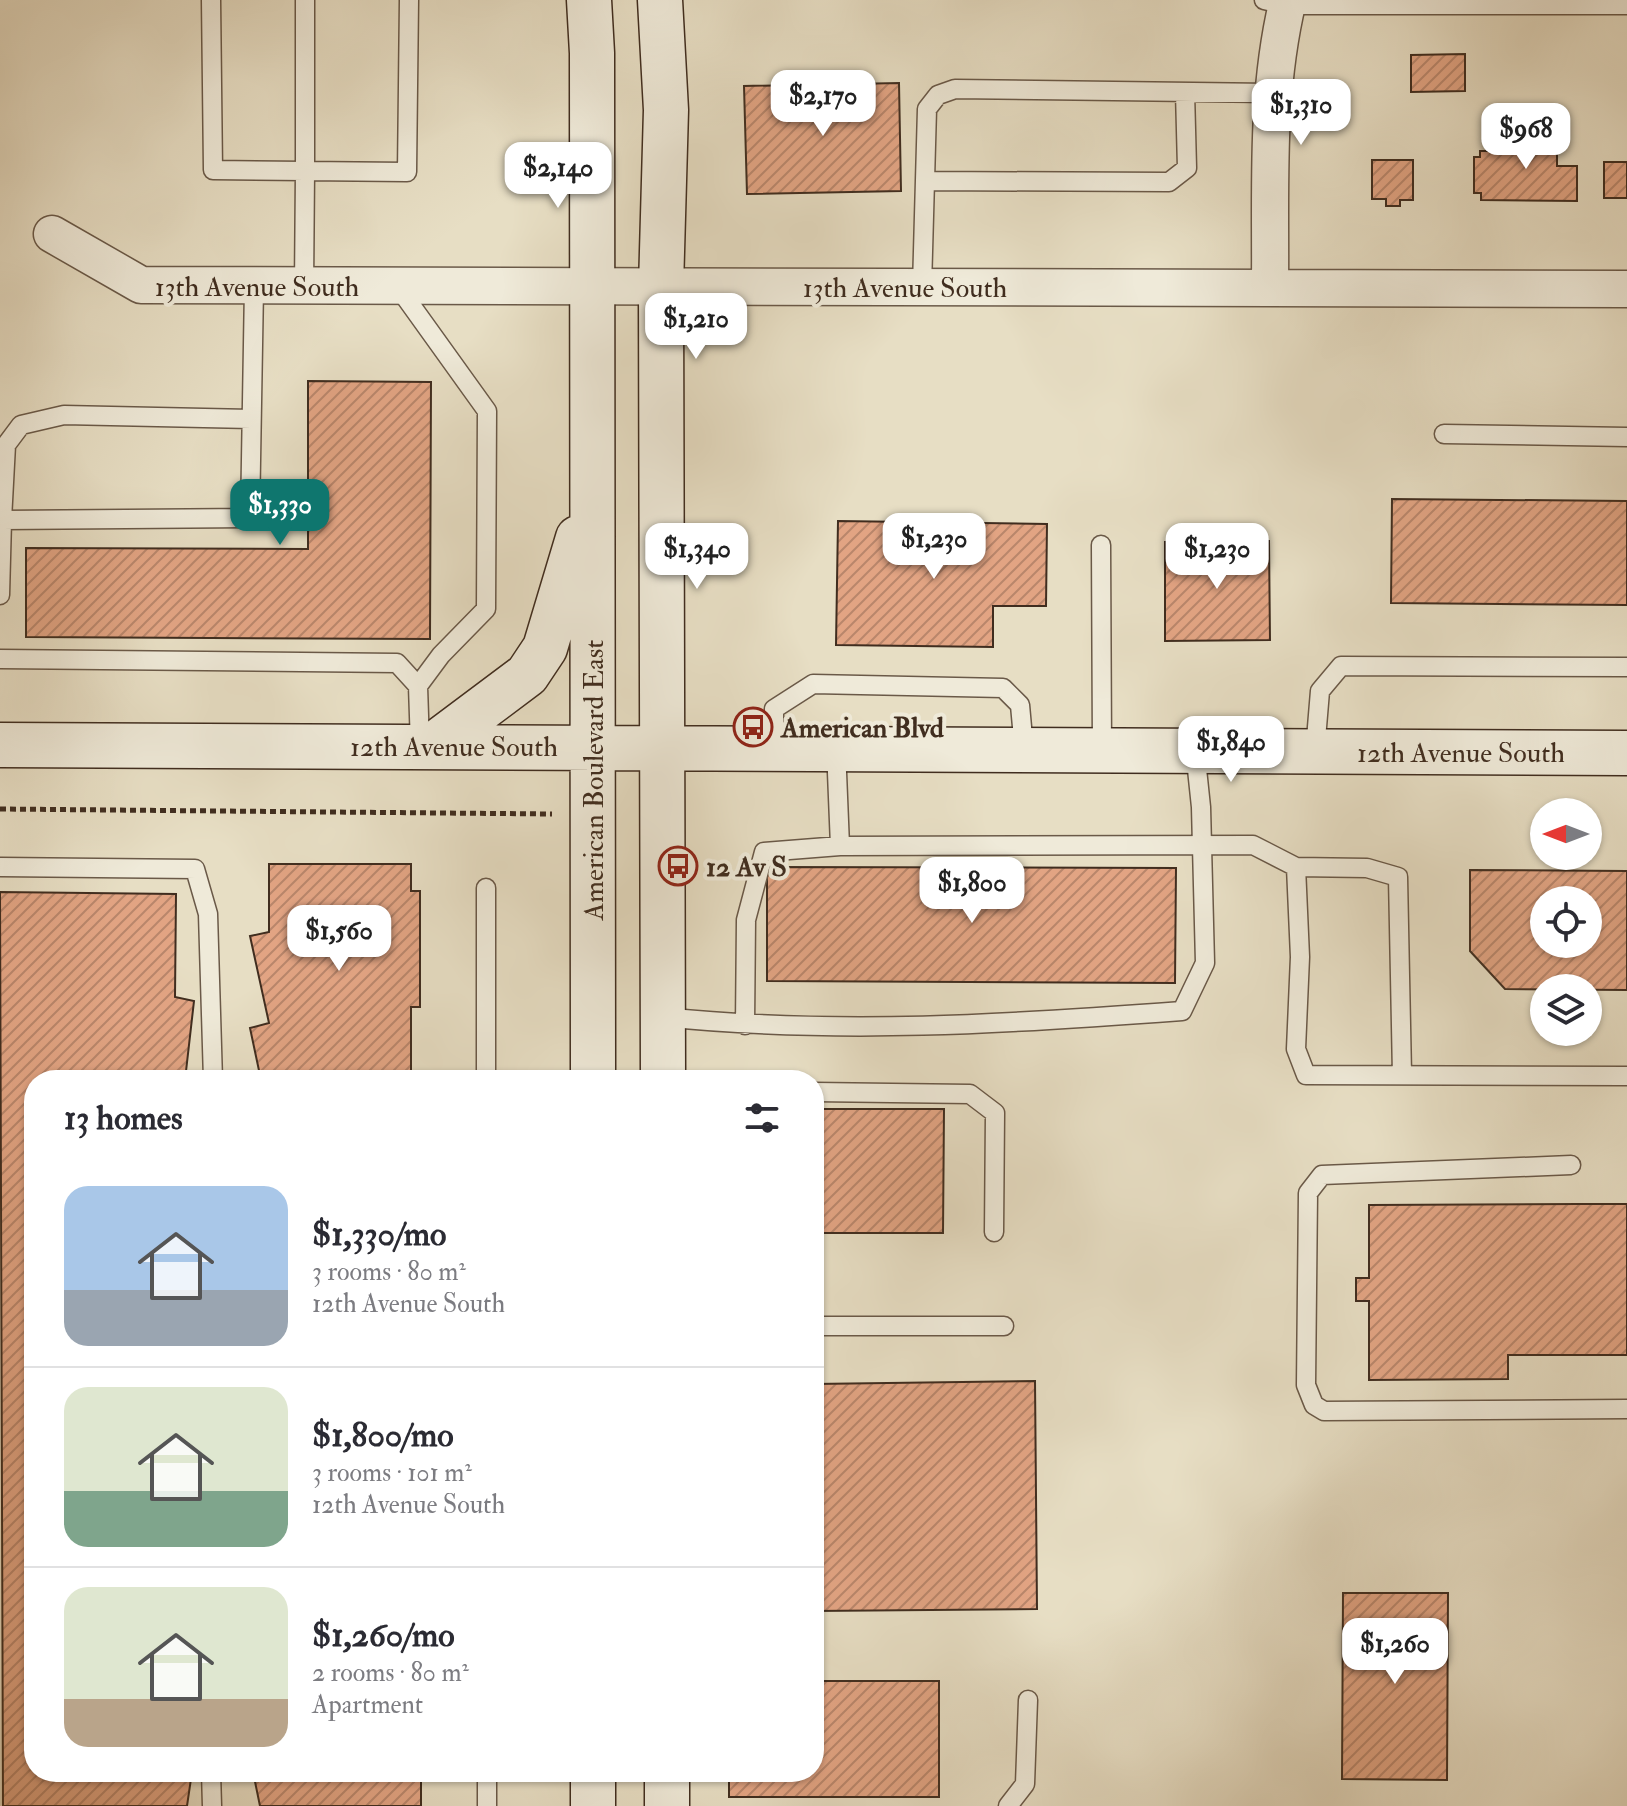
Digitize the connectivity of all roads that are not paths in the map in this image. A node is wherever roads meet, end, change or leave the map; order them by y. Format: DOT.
graph roads {
  1 [pos="211,0"];
  2 [pos="305,0"];
  3 [pos="409,0"];
  4 [pos="589,0"];
  5 [pos="660,0"];
  6 [pos="1280,2"];
  7 [pos="1476,2"];
  8 [pos="1594,2"];
  9 [pos="1627,5"];
  10 [pos="1185,92"];
  11 [pos="1271,93"];
  12 [pos="305,171"];
  13 [pos="925,181"];
  14 [pos="52,234"];
  15 [pos="254,287"];
  16 [pos="304,287"];
  17 [pos="398,287"];
  18 [pos="592,287"];
  19 [pos="661,287"];
  20 [pos="922,287"];
  21 [pos="1270,288"];
  22 [pos="1627,289"];
  23 [pos="251,419"];
  24 [pos="1444,434"];
  25 [pos="1627,437"];
  26 [pos="593,483"];
  27 [pos="2,520"];
  28 [pos="1101,545"];
  29 [pos="0,595"];
  30 [pos="0,659"];
  31 [pos="1627,667"];
  32 [pos="418,686"];
  33 [pos="0,745"];
  34 [pos="426,746"];
  35 [pos="593,746"];
  36 [pos="663,747"];
  37 [pos="774,748"];
  38 [pos="836,748"];
  39 [pos="1024,749"];
  40 [pos="1102,750"];
  41 [pos="1195,750"];
  42 [pos="1315,751"];
  43 [pos="1627,753"];
  44 [pos="840,846"];
  45 [pos="1202,846"];
  46 [pos="0,867"];
  47 [pos="1296,867"];
  48 [pos="486,888"];
  49 [pos="663,1017"];
  50 [pos="745,1025"];
  51 [pos="213,1070"];
  52 [pos="486,1070"];
  53 [pos="593,1070"];
  54 [pos="663,1070"];
  55 [pos="1402,1075"];
  56 [pos="1627,1076"];
  57 [pos="824,1092"];
  58 [pos="1571,1165"];
  59 [pos="994,1232"];
  60 [pos="824,1326"];
  61 [pos="1004,1326"];
  62 [pos="1627,1409"];
  63 [pos="1028,1700"];
  64 [pos="211,1782"];
  65 [pos="487,1782"];
  66 [pos="593,1782"];
  67 [pos="667,1782"];
  68 [pos="212,1806"];
  69 [pos="487,1806"];
  70 [pos="593,1806"];
  71 [pos="667,1806"];
  72 [pos="1008,1806"];
  1 -- 12 [label="lane"];
  2 -- 12 [label="lane"];
  3 -- 12 [label="lane"];
  4 -- 18 [label="main road, American Boulevard East"];
  5 -- 19 [label="main road"];
  6 -- 7 [label="lane"];
  6 -- 11 [label="street"];
  7 -- 8 [label="lane"];
  8 -- 9 [label="lane"];
  10 -- 11 [label="lane"];
  10 -- 13 [label="lane"];
  10 -- 13 [label="lane"];
  11 -- 21 [label="street"];
  12 -- 16 [label="lane"];
  13 -- 20 [label="lane"];
  14 -- 15 [label="street, 13th Avenue South"];
  15 -- 16 [label="street, 13th Avenue South"];
  15 -- 23 [label="lane"];
  16 -- 17 [label="street, 13th Avenue South"];
  17 -- 18 [label="street, 13th Avenue South"];
  17 -- 32 [label="lane"];
  18 -- 19 [label="street, 13th Avenue South"];
  18 -- 26 [label="main road, American Boulevard East"];
  19 -- 20 [label="street, 13th Avenue South"];
  19 -- 36 [label="main road"];
  20 -- 21 [label="street, 13th Avenue South"];
  21 -- 22 [label="street, 13th Avenue South"];
  23 -- 27 [label="lane"];
  23 -- 27 [label="lane"];
  24 -- 25 [label="lane"];
  26 -- 34 [label="main road"];
  26 -- 35 [label="main road, American Boulevard East"];
  27 -- 29 [label="lane"];
  28 -- 40 [label="lane"];
  30 -- 32 [label="lane"];
  31 -- 42 [label="lane"];
  32 -- 34 [label="lane"];
  33 -- 34 [label="main road, 12th Avenue South"];
  34 -- 35 [label="main road, 12th Avenue South"];
  35 -- 36 [label="main road, 12th Avenue South"];
  35 -- 53 [label="main road, American Boulevard East"];
  36 -- 37 [label="main road, 12th Avenue South"];
  36 -- 49 [label="main road"];
  37 -- 38 [label="main road, 12th Avenue South"];
  37 -- 39 [label="lane"];
  38 -- 39 [label="main road, 12th Avenue South"];
  38 -- 44 [label="lane"];
  39 -- 40 [label="main road, 12th Avenue South"];
  40 -- 41 [label="main road, 12th Avenue South"];
  41 -- 42 [label="main road, 12th Avenue South"];
  41 -- 45 [label="lane"];
  42 -- 43 [label="main road, 12th Avenue South"];
  44 -- 45 [label="lane"];
  44 -- 50 [label="lane"];
  45 -- 47 [label="lane"];
  45 -- 50 [label="lane"];
  46 -- 51 [label="lane"];
  47 -- 55 [label="lane"];
  47 -- 55 [label="lane"];
  48 -- 52 [label="lane"];
  49 -- 50 [label="lane"];
  49 -- 54 [label="main road"];
  55 -- 56 [label="lane"];
  57 -- 59 [label="lane"];
  58 -- 62 [label="lane"];
  60 -- 61 [label="lane"];
  63 -- 72 [label="lane"];
  64 -- 68 [label="lane"];
  65 -- 69 [label="lane"];
  66 -- 70 [label="main road"];
  67 -- 71 [label="main road"];
}
